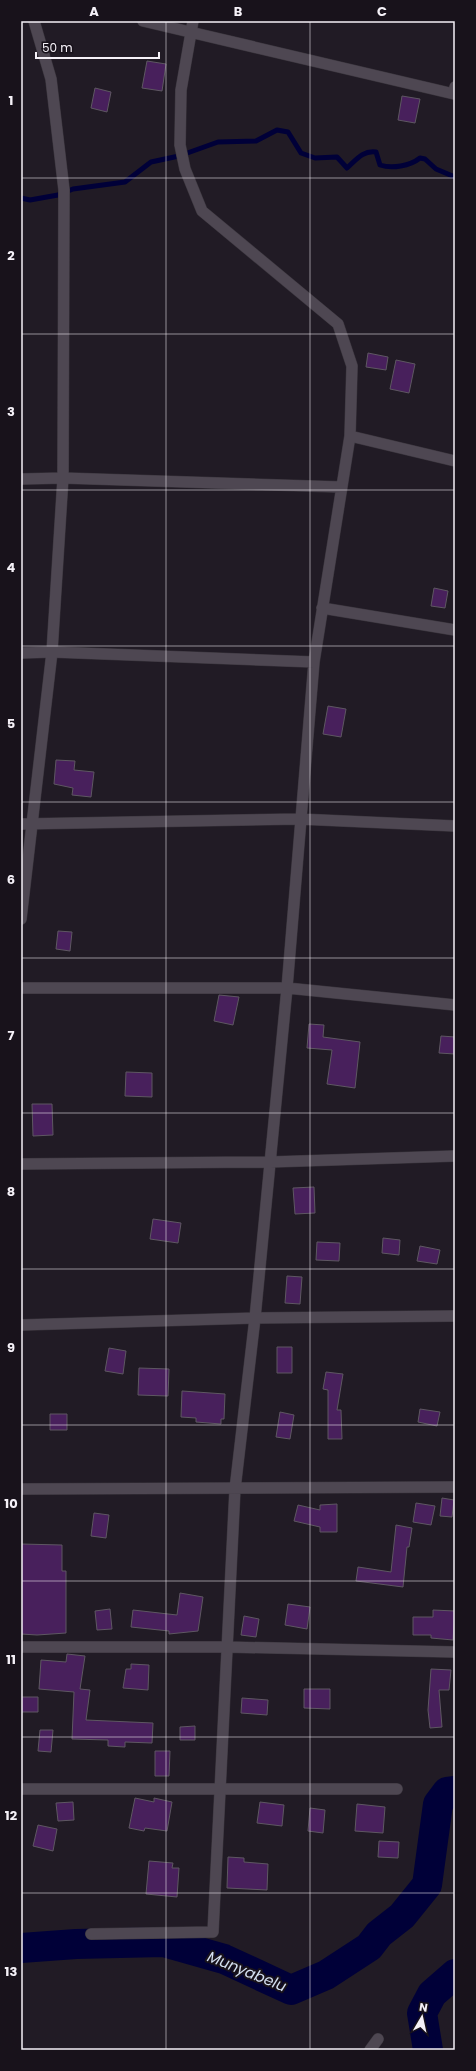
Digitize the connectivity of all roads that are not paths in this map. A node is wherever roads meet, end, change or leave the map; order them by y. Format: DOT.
graph roads {
  1 [pos="34,21"];
  2 [pos="143,21"];
  3 [pos="192,26"];
  4 [pos="455,87"];
  5 [pos="350,436"];
  6 [pos="455,461"];
  7 [pos="63,478"];
  8 [pos="21,479"];
  9 [pos="341,487"];
  10 [pos="322,608"];
  11 [pos="455,630"];
  12 [pos="52,652"];
  13 [pos="21,653"];
  14 [pos="314,662"];
  15 [pos="299,819"];
  16 [pos="21,824"];
  17 [pos="33,824"];
  18 [pos="455,826"];
  19 [pos="21,919"];
  20 [pos="21,988"];
  21 [pos="287,988"];
  22 [pos="455,1005"];
  23 [pos="455,1156"];
  24 [pos="270,1162"];
  25 [pos="21,1164"];
  26 [pos="455,1316"];
  27 [pos="254,1318"];
  28 [pos="21,1325"];
  29 [pos="455,1487"];
  30 [pos="21,1489"];
  31 [pos="235,1489"];
  32 [pos="21,1647"];
  33 [pos="227,1647"];
  34 [pos="455,1652"];
  35 [pos="21,1789"];
  36 [pos="397,1789"];
  37 [pos="221,1790"];
  38 [pos="91,1934"];
  39 [pos="378,2039"];
  40 [pos="370,2050"];
  1 -- 7 [label="street"];
  2 -- 3 [label="street"];
  3 -- 4 [label="street"];
  3 -- 5 [label="street"];
  5 -- 6 [label="street"];
  5 -- 9 [label="street"];
  7 -- 8 [label="street"];
  7 -- 9 [label="street"];
  7 -- 12 [label="street"];
  9 -- 10 [label="street"];
  10 -- 11 [label="street"];
  10 -- 14 [label="street"];
  12 -- 13 [label="street"];
  12 -- 14 [label="street"];
  12 -- 17 [label="street"];
  14 -- 15 [label="street"];
  15 -- 17 [label="street"];
  15 -- 18 [label="street"];
  15 -- 21 [label="street"];
  16 -- 17 [label="street"];
  17 -- 19 [label="street"];
  20 -- 21 [label="street"];
  21 -- 22 [label="street"];
  21 -- 24 [label="street"];
  23 -- 24 [label="street"];
  24 -- 25 [label="street"];
  24 -- 27 [label="street"];
  26 -- 27 [label="street"];
  27 -- 28 [label="street"];
  27 -- 31 [label="street"];
  29 -- 31 [label="street"];
  30 -- 31 [label="street"];
  31 -- 33 [label="street"];
  32 -- 33 [label="street"];
  33 -- 34 [label="street"];
  33 -- 37 [label="street"];
  35 -- 37 [label="street"];
  36 -- 37 [label="street"];
  37 -- 38 [label="street"];
  39 -- 40 [label="street"];
}
